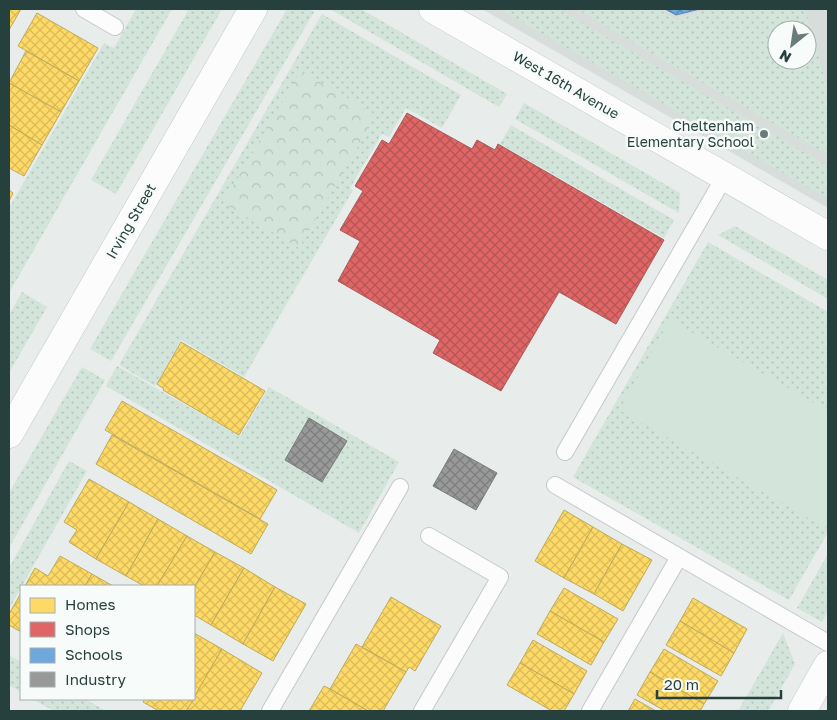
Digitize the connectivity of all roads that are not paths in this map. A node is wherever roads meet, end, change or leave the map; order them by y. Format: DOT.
graph roads {
  1 [pos="84,9"];
  2 [pos="253,9"];
  3 [pos="433,9"];
  4 [pos="115,27"];
  5 [pos="725,176"];
  6 [pos="828,236"];
  7 [pos="9,434"];
  8 [pos="565,452"];
  9 [pos="555,485"];
  10 [pos="400,487"];
  11 [pos="429,536"];
  12 [pos="679,557"];
  13 [pos="828,643"];
  14 [pos="828,665"];
  15 [pos="270,711"];
  16 [pos="422,711"];
  17 [pos="590,711"];
  18 [pos="802,711"];
  1 -- 4 [label="lane"];
  2 -- 7 [label="street, Irving Street"];
  3 -- 5 [label="street, West 16th Avenue"];
  5 -- 6 [label="street, West 16th Avenue"];
  5 -- 8 [label="lane"];
  9 -- 12 [label="lane"];
  10 -- 15 [label="lane"];
  11 -- 16 [label="lane"];
  12 -- 13 [label="lane"];
  12 -- 17 [label="lane"];
  14 -- 18 [label="street"];
}
